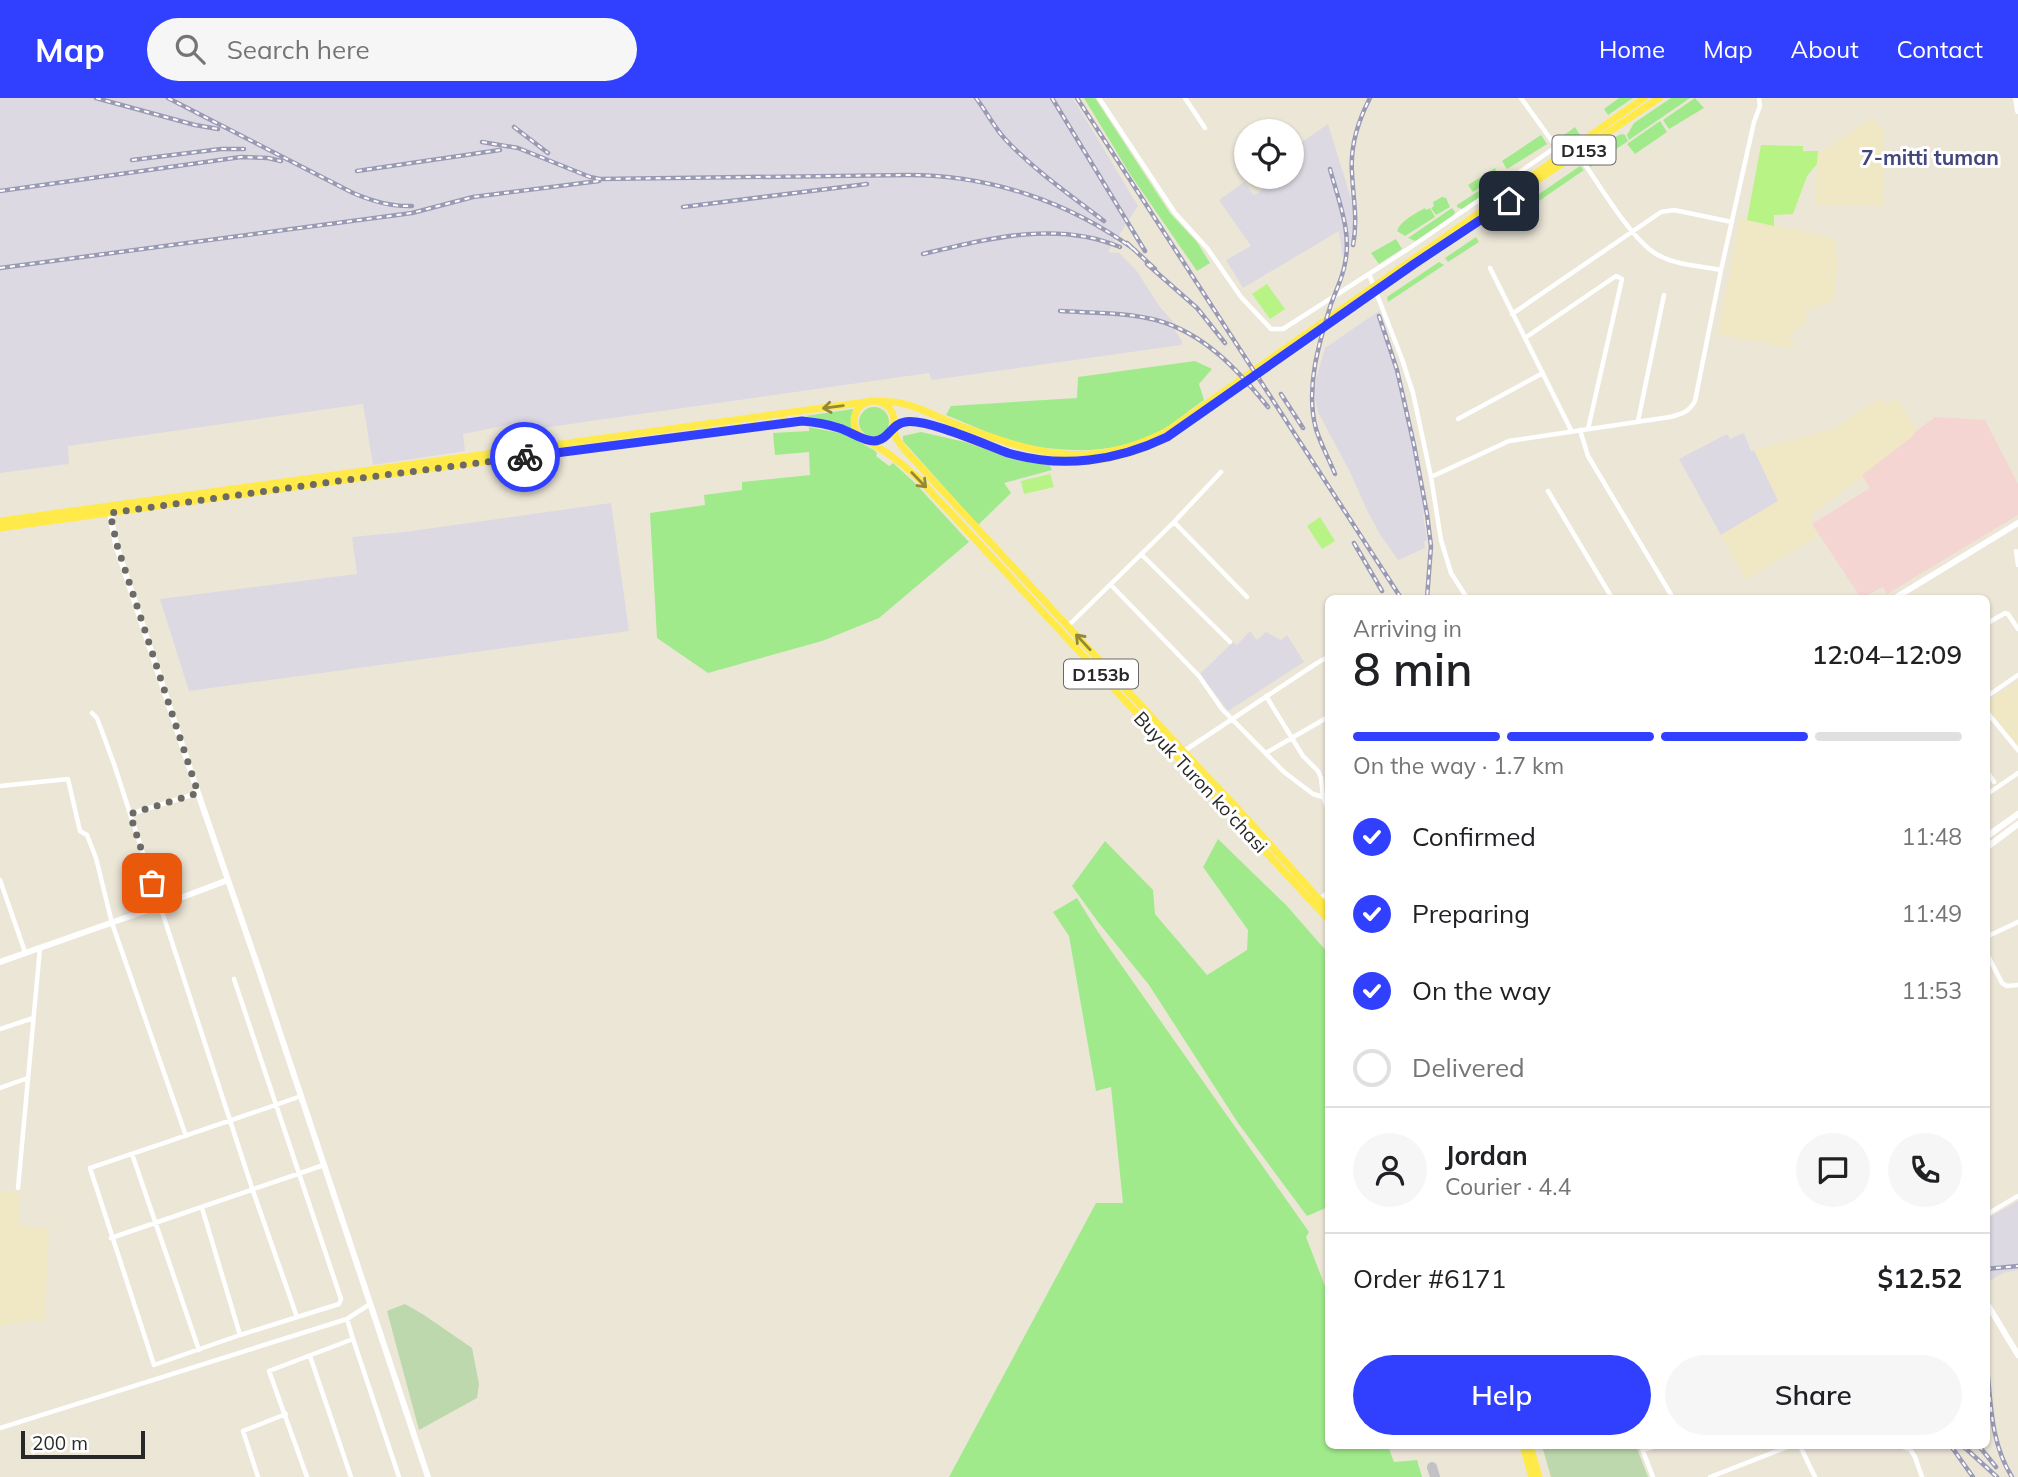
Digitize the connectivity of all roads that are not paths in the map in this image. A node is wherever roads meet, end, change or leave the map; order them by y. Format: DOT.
graph roads {
  1 [pos="1100,98"];
  2 [pos="1185,98"];
  3 [pos="1521,98"];
  4 [pos="1644,98"];
  5 [pos="1659,98"];
  6 [pos="1759,98"];
  7 [pos="2016,98"];
  8 [pos="2018,111"];
  9 [pos="1205,128"];
  10 [pos="1556,147"];
  11 [pos="1578,154"];
  12 [pos="1562,155"];
  13 [pos="1513,193"];
  14 [pos="1732,222"];
  15 [pos="1632,231"];
  16 [pos="1490,268"];
  17 [pos="1721,270"];
  18 [pos="1369,274"];
  19 [pos="1664,295"];
  20 [pos="1512,314"];
  21 [pos="1525,338"];
  22 [pos="1543,373"];
  23 [pos="873,401"];
  24 [pos="1205,407"];
  25 [pos="1458,419"];
  26 [pos="1638,421"];
  27 [pos="893,426"];
  28 [pos="1588,429"];
  29 [pos="1580,430"];
  30 [pos="1572,432"];
  31 [pos="865,439"];
  32 [pos="1221,472"];
  33 [pos="1432,477"];
  34 [pos="1548,491"];
  35 [pos="109,509"];
  36 [pos="0,521"];
  37 [pos="1174,522"];
  38 [pos="2018,523"];
  39 [pos="0,528"];
  40 [pos="2016,551"];
  41 [pos="1141,554"];
  42 [pos="2018,565"];
  43 [pos="1111,585"];
  44 [pos="1466,595"];
  45 [pos="1610,595"];
  46 [pos="1671,595"];
  47 [pos="1900,595"];
  48 [pos="1247,597"];
  49 [pos="1990,622"];
  50 [pos="1068,626"];
  51 [pos="2018,629"];
  52 [pos="1230,642"];
  53 [pos="1325,659"];
  54 [pos="2018,675"];
  55 [pos="1990,694"];
  56 [pos="1266,696"];
  57 [pos="92,713"];
  58 [pos="1990,716"];
  59 [pos="1232,718"];
  60 [pos="1325,719"];
  61 [pos="1292,738"];
  62 [pos="2018,750"];
  63 [pos="1179,751"];
  64 [pos="1266,753"];
  65 [pos="2018,773"];
  66 [pos="1990,776"];
  67 [pos="1994,782"];
  68 [pos="0,786"];
  69 [pos="1990,792"];
  70 [pos="198,793"];
  71 [pos="1322,797"];
  72 [pos="1325,803"];
  73 [pos="130,814"];
  74 [pos="2018,814"];
  75 [pos="2018,824"];
  76 [pos="1990,834"];
  77 [pos="1990,845"];
  78 [pos="0,880"];
  79 [pos="228,880"];
  80 [pos="3,895"];
  81 [pos="1325,895"];
  82 [pos="1320,899"];
  83 [pos="1325,905"];
  84 [pos="159,906"];
  85 [pos="1325,916"];
  86 [pos="2018,922"];
  87 [pos="112,923"];
  88 [pos="1990,935"];
  89 [pos="40,948"];
  90 [pos="25,952"];
  91 [pos="1990,960"];
  92 [pos="0,962"];
  93 [pos="234,979"];
  94 [pos="2018,985"];
  95 [pos="33,1018"];
  96 [pos="0,1029"];
  97 [pos="28,1078"];
  98 [pos="0,1088"];
  99 [pos="301,1096"];
  100 [pos="276,1105"];
  101 [pos="230,1120"];
  102 [pos="186,1136"];
  103 [pos="132,1154"];
  104 [pos="324,1165"];
  105 [pos="299,1174"];
  106 [pos="18,1188"];
  107 [pos="253,1191"];
  108 [pos="2018,1196"];
  109 [pos="202,1208"];
  110 [pos="1990,1213"];
  111 [pos="156,1223"];
  112 [pos="111,1238"];
  113 [pos="370,1304"];
  114 [pos="1990,1309"];
  115 [pos="297,1317"];
  116 [pos="347,1319"];
  117 [pos="240,1335"];
  118 [pos="353,1339"];
  119 [pos="199,1350"];
  120 [pos="2018,1355"];
  121 [pos="310,1356"];
  122 [pos="286,1414"];
  123 [pos="0,1428"];
  124 [pos="1524,1449"];
  125 [pos="1531,1449"];
  126 [pos="1642,1449"];
  127 [pos="1782,1449"];
  128 [pos="1801,1449"];
  129 [pos="1910,1449"];
  130 [pos="258,1477"];
  131 [pos="307,1477"];
  132 [pos="351,1477"];
  133 [pos="399,1477"];
  134 [pos="428,1477"];
  135 [pos="1532,1477"];
  136 [pos="1539,1477"];
  137 [pos="1653,1477"];
  138 [pos="1710,1477"];
  139 [pos="1815,1477"];
  140 [pos="1922,1477"];
  1 -- 18 [label="street"];
  2 -- 9 [label="street"];
  3 -- 10 [label="street"];
  4 -- 12 [label="main road, D153"];
  5 -- 11 [label="main road, D153"];
  6 -- 14 [label="street"];
  7 -- 8 [label="street"];
  10 -- 12 [label="street"];
  10 -- 18 [label="street"];
  11 -- 13 [label="main road, D153"];
  11 -- 15 [label="street"];
  12 -- 13 [label="main road, D153"];
  13 -- 24 [label="main road, D153"];
  14 -- 15 [label="street"];
  14 -- 17 [label="street"];
  15 -- 17 [label="street"];
  15 -- 20 [label="street"];
  16 -- 20 [label="street"];
  17 -- 26 [label="street"];
  18 -- 33 [label="street"];
  19 -- 26 [label="street"];
  20 -- 21 [label="street"];
  21 -- 22 [label="street"];
  21 -- 28 [label="street"];
  22 -- 25 [label="street"];
  22 -- 30 [label="street"];
  23 -- 24 [label="main road, D153"];
  23 -- 27 [label="main road"];
  23 -- 31 [label="main road"];
  23 -- 35 [label="main road, D153, one-way"];
  24 -- 27 [label="main road, D153"];
  26 -- 28 [label="street"];
  27 -- 31 [label="main road, D153"];
  27 -- 50 [label="main road, Buyuk Turon ko'chasi / D153b"];
  28 -- 29 [label="street"];
  29 -- 30 [label="street"];
  29 -- 46 [label="street"];
  30 -- 33 [label="street"];
  31 -- 35 [label="main road, D153"];
  31 -- 63 [label="main road, Buyuk Turon ko'chasi / D153b, one-way"];
  32 -- 37 [label="street"];
  33 -- 44 [label="street"];
  34 -- 45 [label="street"];
  35 -- 36 [label="main road, D153"];
  35 -- 39 [label="main road, D153"];
  35 -- 70 [label="street"];
  37 -- 41 [label="street"];
  37 -- 48 [label="street"];
  38 -- 47 [label="street"];
  40 -- 42 [label="street"];
  41 -- 43 [label="street"];
  41 -- 52 [label="street"];
  43 -- 50 [label="street"];
  43 -- 59 [label="street"];
  49 -- 51 [label="street"];
  63 -- 50 [label="main road, Buyuk Turon ko'chasi / D153b, one-way"];
  53 -- 56 [label="street"];
  54 -- 55 [label="street"];
  56 -- 59 [label="street"];
  56 -- 61 [label="street"];
  57 -- 73 [label="street"];
  58 -- 62 [label="street"];
  59 -- 63 [label="street"];
  59 -- 64 [label="street"];
  60 -- 61 [label="street"];
  61 -- 64 [label="street"];
  61 -- 71 [label="street"];
  63 -- 82 [label="main road, Buyuk Turon ko'chasi / D153b"];
  63 -- 85 [label="main road, Buyuk Turon ko'chasi / D153b"];
  64 -- 71 [label="street"];
  65 -- 69 [label="street"];
  66 -- 67 [label="street"];
  68 -- 87 [label="street"];
  70 -- 73 [label="street"];
  70 -- 79 [label="street"];
  71 -- 72 [label="street"];
  73 -- 84 [label="street"];
  74 -- 76 [label="street"];
  75 -- 77 [label="street"];
  78 -- 80 [label="street"];
  79 -- 84 [label="street"];
  79 -- 99 [label="street"];
  80 -- 90 [label="street"];
  81 -- 82 [label="street"];
  82 -- 83 [label="main road, Buyuk Turon ko'chasi / D153b"];
  84 -- 87 [label="street"];
  84 -- 101 [label="street"];
  86 -- 88 [label="street"];
  87 -- 89 [label="street"];
  87 -- 102 [label="street"];
  89 -- 90 [label="street"];
  89 -- 95 [label="street"];
  90 -- 92 [label="street"];
  91 -- 94 [label="street"];
  93 -- 100 [label="street"];
  95 -- 96 [label="street"];
  95 -- 97 [label="street"];
  97 -- 98 [label="street"];
  97 -- 106 [label="street"];
  99 -- 100 [label="street"];
  99 -- 104 [label="street"];
  100 -- 101 [label="street"];
  100 -- 105 [label="street"];
  101 -- 102 [label="street"];
  101 -- 107 [label="street"];
  102 -- 103 [label="street"];
  103 -- 111 [label="street"];
  103 -- 112 [label="street"];
  104 -- 105 [label="street"];
  104 -- 113 [label="street"];
  105 -- 107 [label="street"];
  105 -- 115 [label="street"];
  107 -- 109 [label="street"];
  107 -- 115 [label="street"];
  108 -- 110 [label="street"];
  109 -- 111 [label="street"];
  109 -- 117 [label="street"];
  111 -- 112 [label="street"];
  111 -- 119 [label="street"];
  112 -- 119 [label="street"];
  113 -- 116 [label="street"];
  113 -- 134 [label="street"];
  114 -- 120 [label="street"];
  115 -- 117 [label="street"];
  116 -- 118 [label="street"];
  116 -- 123 [label="street"];
  117 -- 119 [label="street"];
  118 -- 121 [label="street"];
  118 -- 133 [label="street"];
  121 -- 122 [label="street"];
  121 -- 132 [label="street"];
  122 -- 130 [label="street"];
  122 -- 131 [label="street"];
  124 -- 135 [label="main road"];
  125 -- 136 [label="main road"];
  126 -- 137 [label="street"];
  127 -- 138 [label="street"];
  128 -- 139 [label="street"];
  129 -- 140 [label="street"];
}
